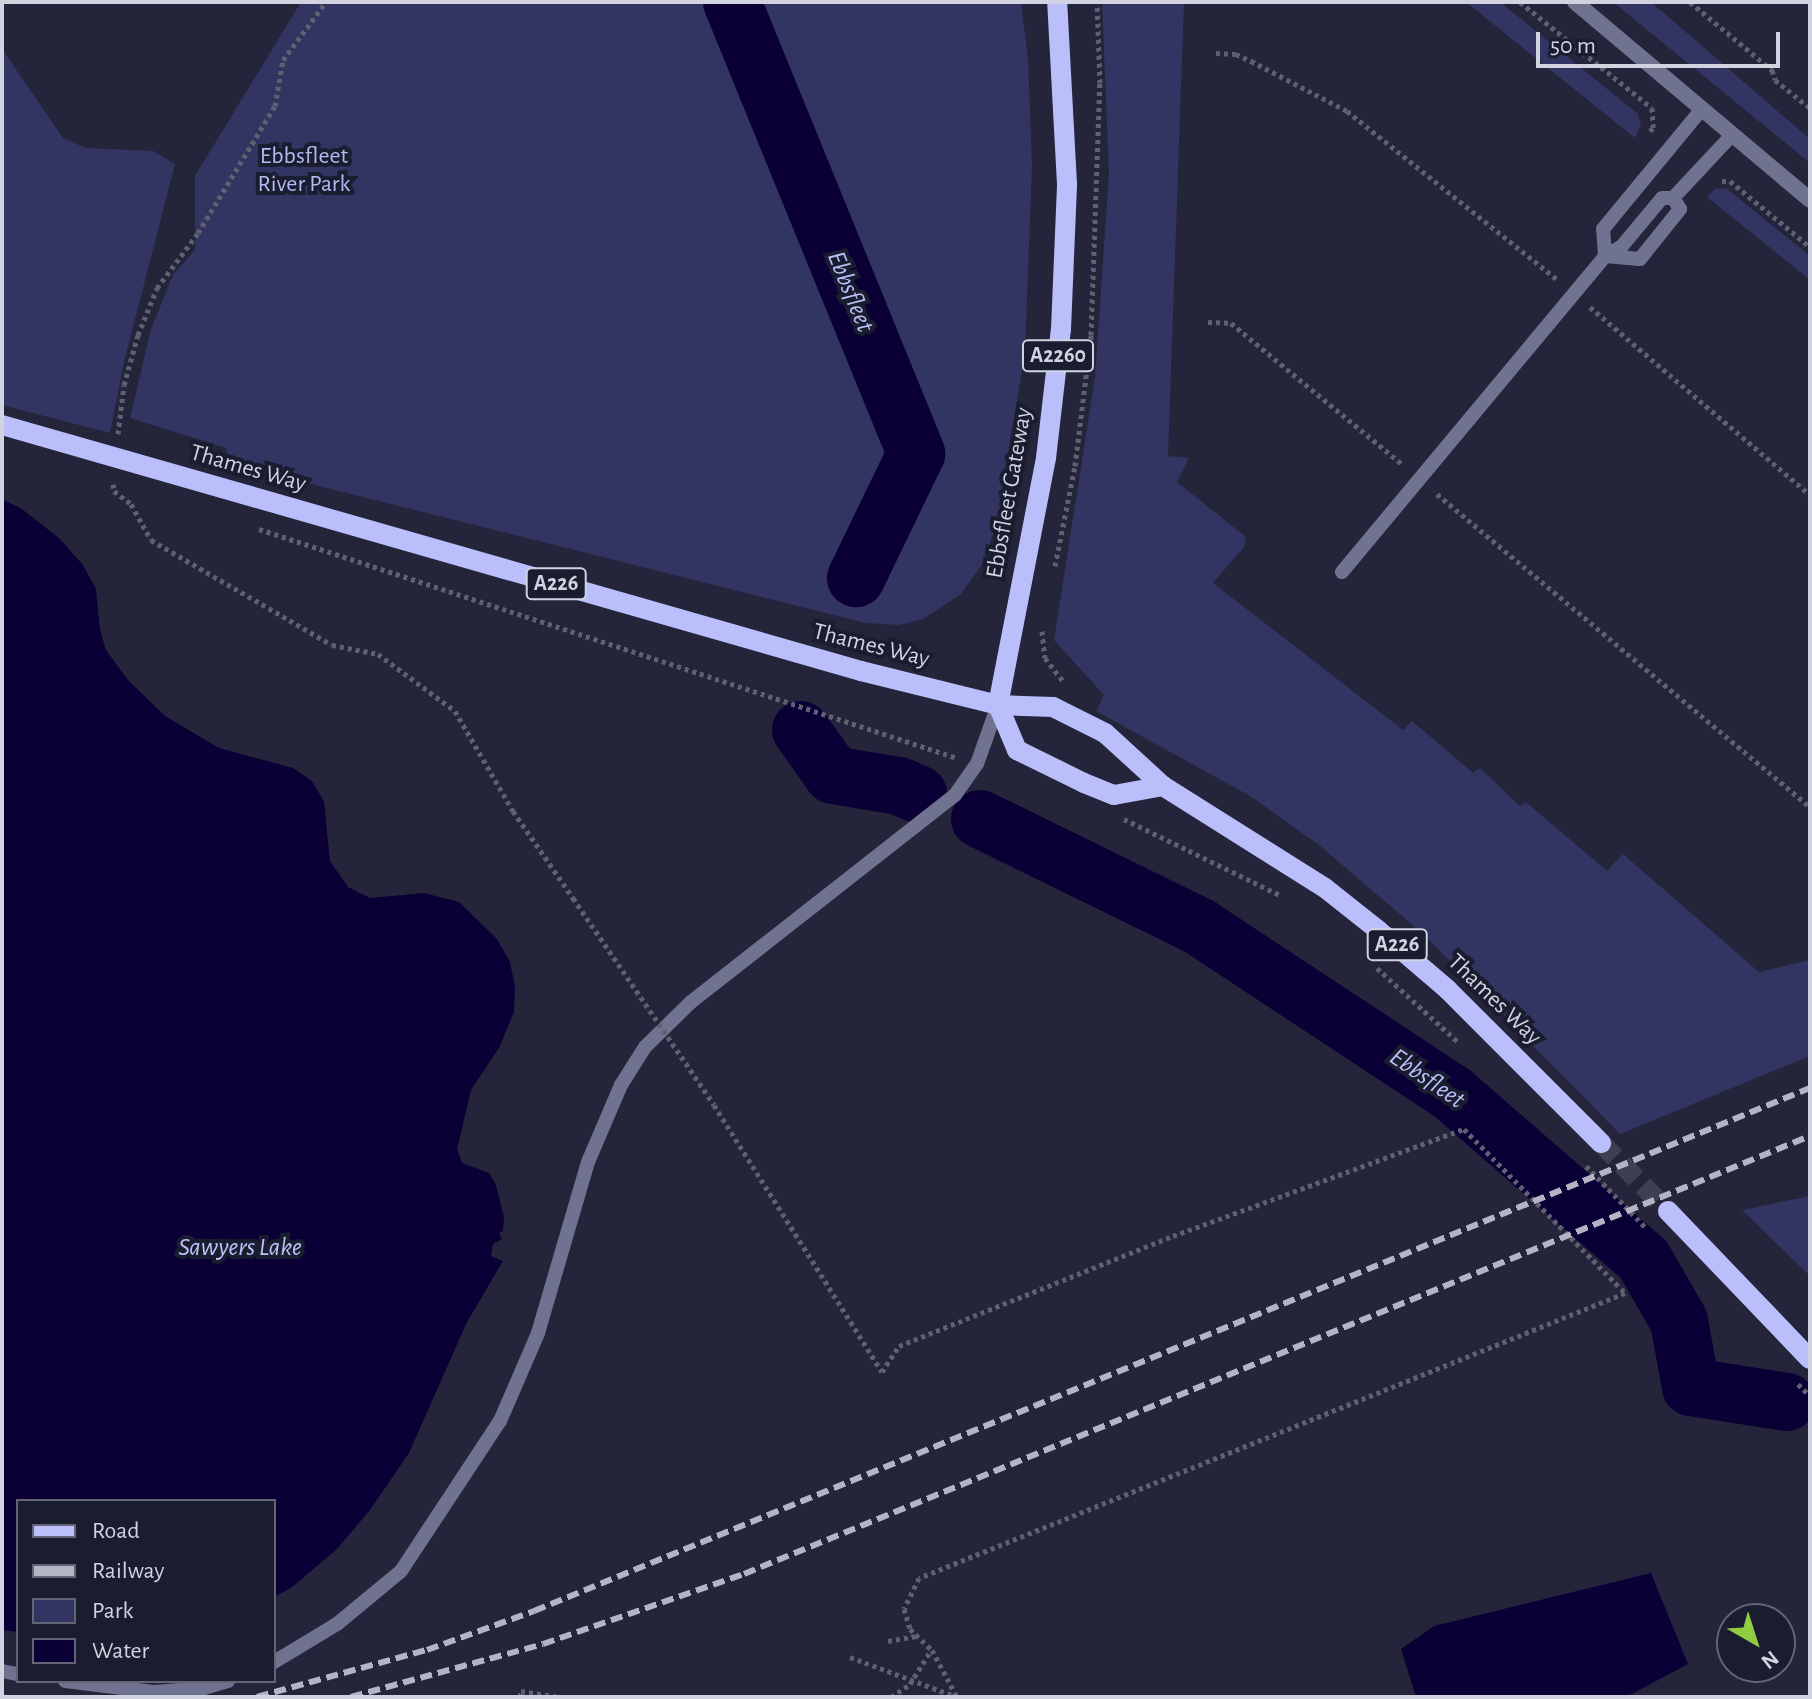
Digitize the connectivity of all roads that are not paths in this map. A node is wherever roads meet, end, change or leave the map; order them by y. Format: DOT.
graph roads {
  1 [pos="1057,2"];
  2 [pos="1575,2"];
  3 [pos="1702,109"];
  4 [pos="1732,135"];
  5 [pos="1673,198"];
  6 [pos="1810,200"];
  7 [pos="1605,256"];
  8 [pos="2,425"];
  9 [pos="1342,572"];
  10 [pos="998,705"];
  11 [pos="1163,786"];
  12 [pos="1601,1143"];
  13 [pos="1668,1211"];
  14 [pos="1804,1352"];
  15 [pos="276,1661"];
  16 [pos="81,1683"];
  17 [pos="221,1683"];
  1 -- 10 [label="main road, Ebbsfleet Gateway / A2260"];
  2 -- 3 [label="street"];
  3 -- 4 [label="street"];
  3 -- 7 [label="lane"];
  4 -- 5 [label="lane"];
  4 -- 6 [label="street"];
  5 -- 7 [label="lane"];
  5 -- 7 [label="lane"];
  7 -- 9 [label="lane"];
  8 -- 10 [label="main road, Thames Way / A226"];
  10 -- 11 [label="main road, Thames Way / A226"];
  10 -- 11 [label="main road"];
  10 -- 15 [label="lane"];
  11 -- 12 [label="main road, Thames Way / A226"];
  13 -- 14 [label="main road"];
  16 -- 17 [label="lane"];
}
